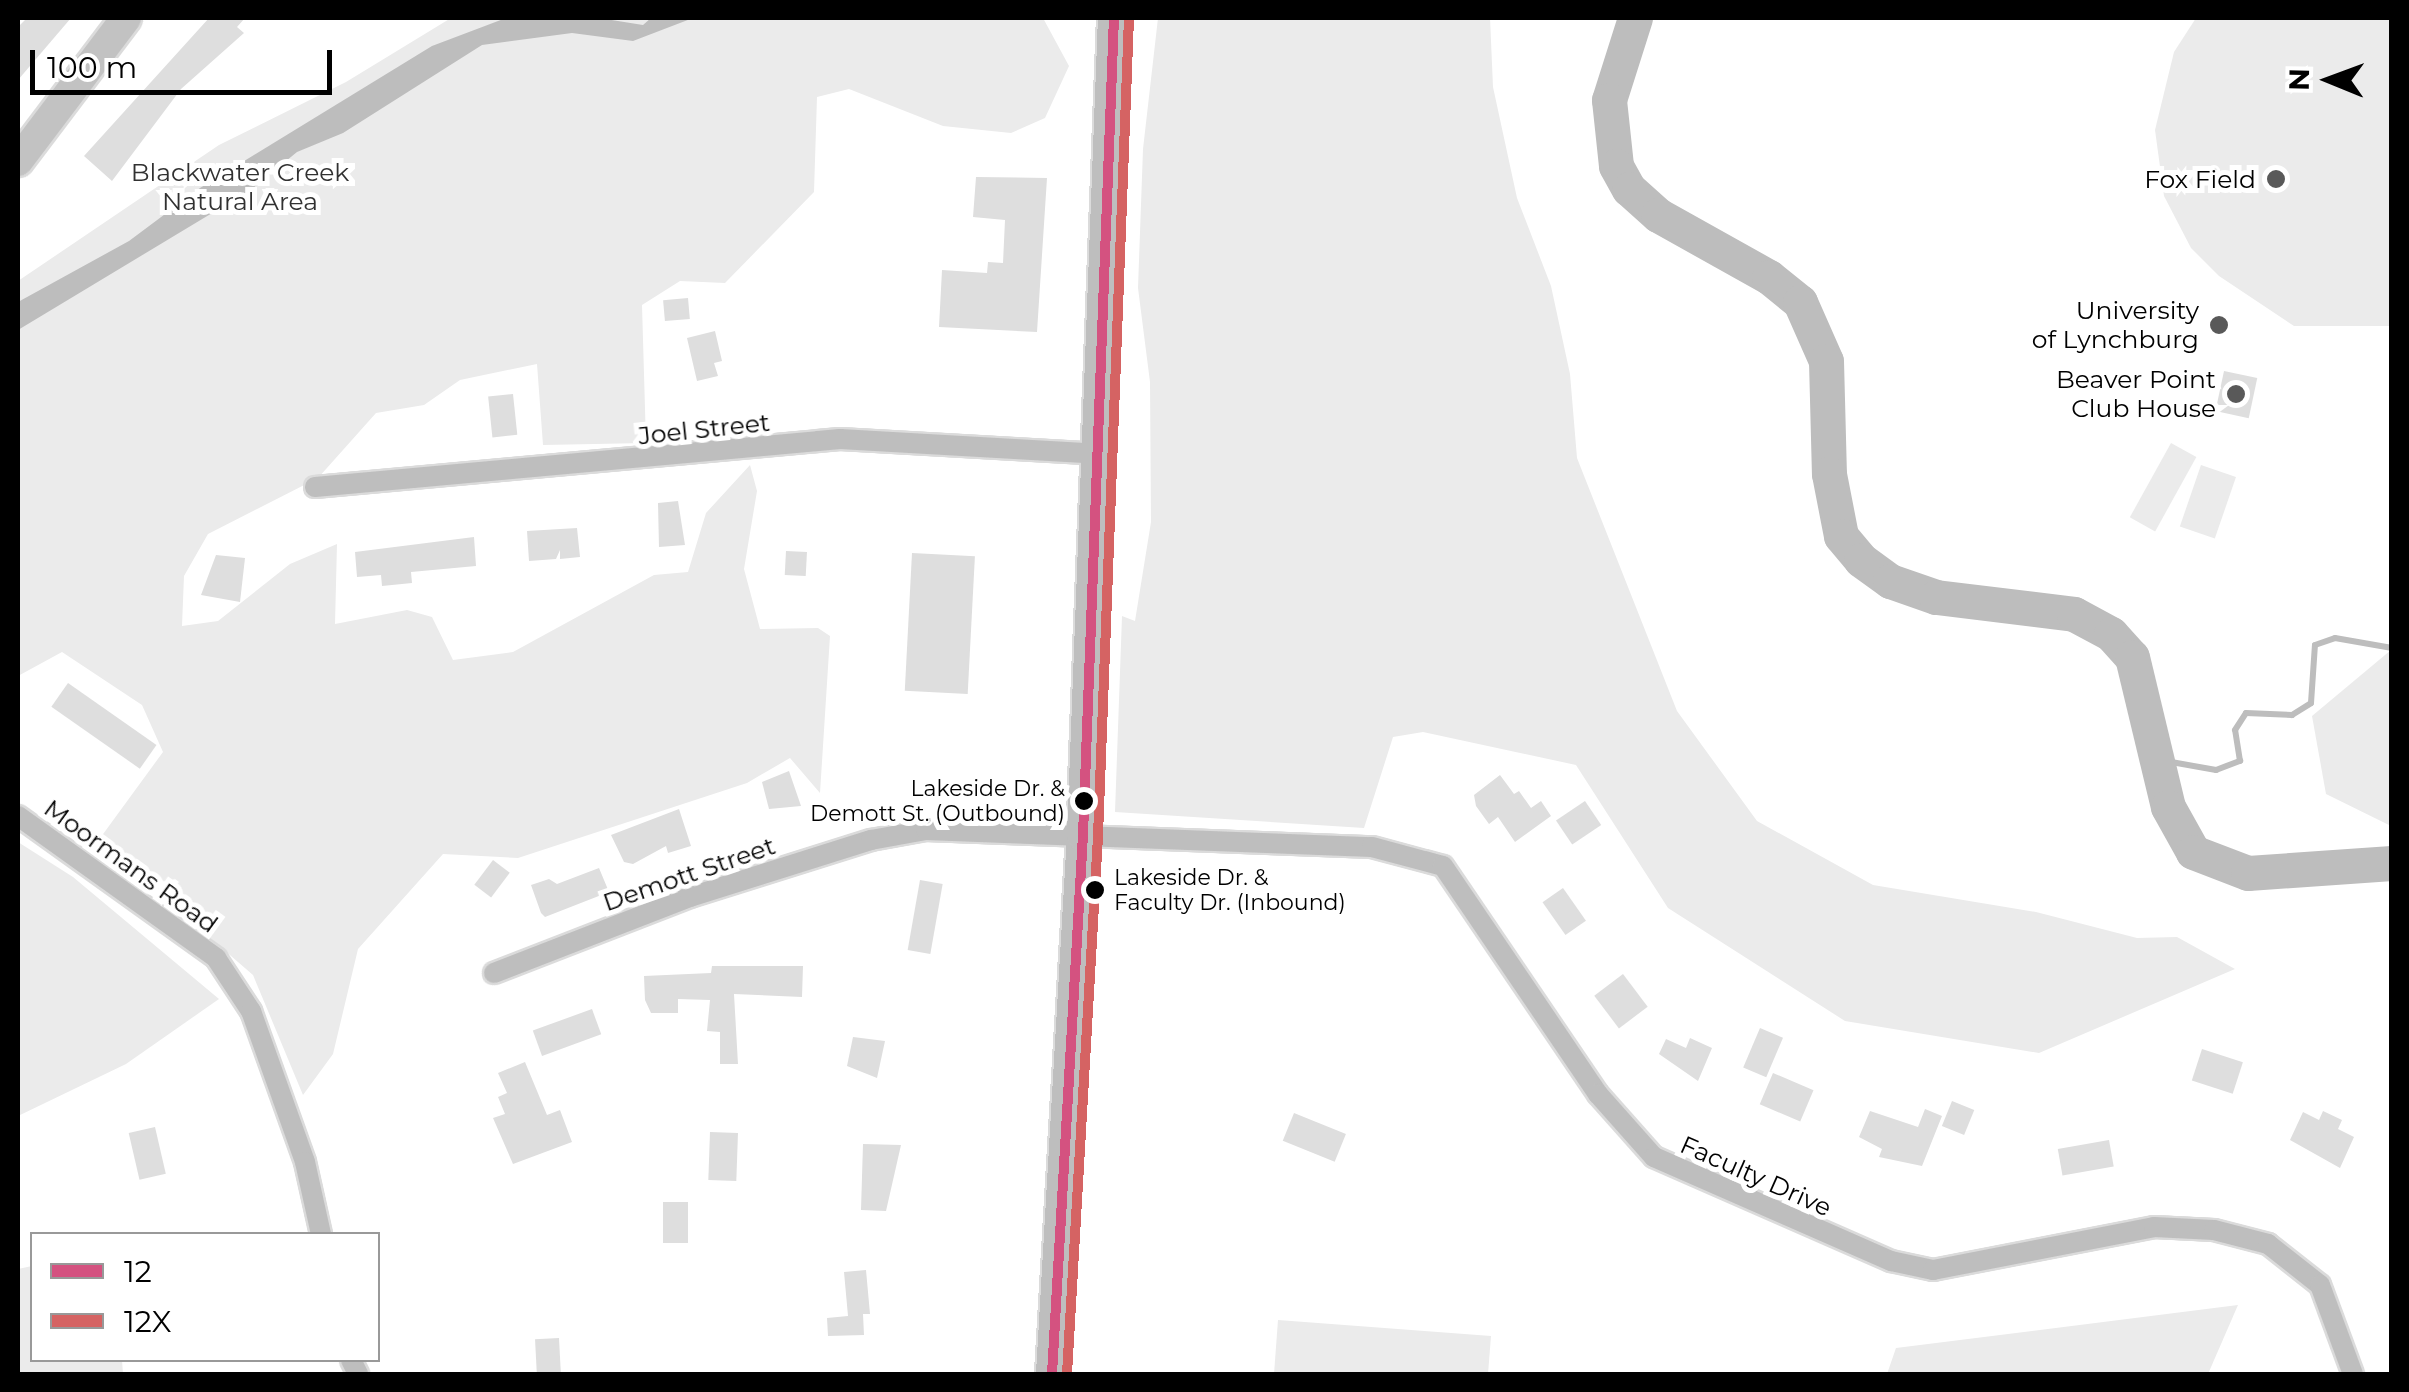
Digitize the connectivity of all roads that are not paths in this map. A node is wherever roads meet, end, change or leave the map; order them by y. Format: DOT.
graph roads {
  1 [pos="126,18"];
  2 [pos="1114,18"];
  3 [pos="18,162"];
  4 [pos="1098,454"];
  5 [pos="315,487"];
  6 [pos="18,816"];
  7 [pos="1083,834"];
  8 [pos="494,973"];
  9 [pos="320,1232"];
  10 [pos="1052,1374"];
  11 [pos="2353,1374"];
  1 -- 3 [label="main road"];
  2 -- 4 [label="main road"];
  4 -- 5 [label="street, Joel Street"];
  4 -- 7 [label="main road"];
  6 -- 9 [label="street, Moormans Road"];
  7 -- 8 [label="street, Demott Street"];
  7 -- 10 [label="main road"];
  7 -- 11 [label="street, Faculty Drive"];
}
